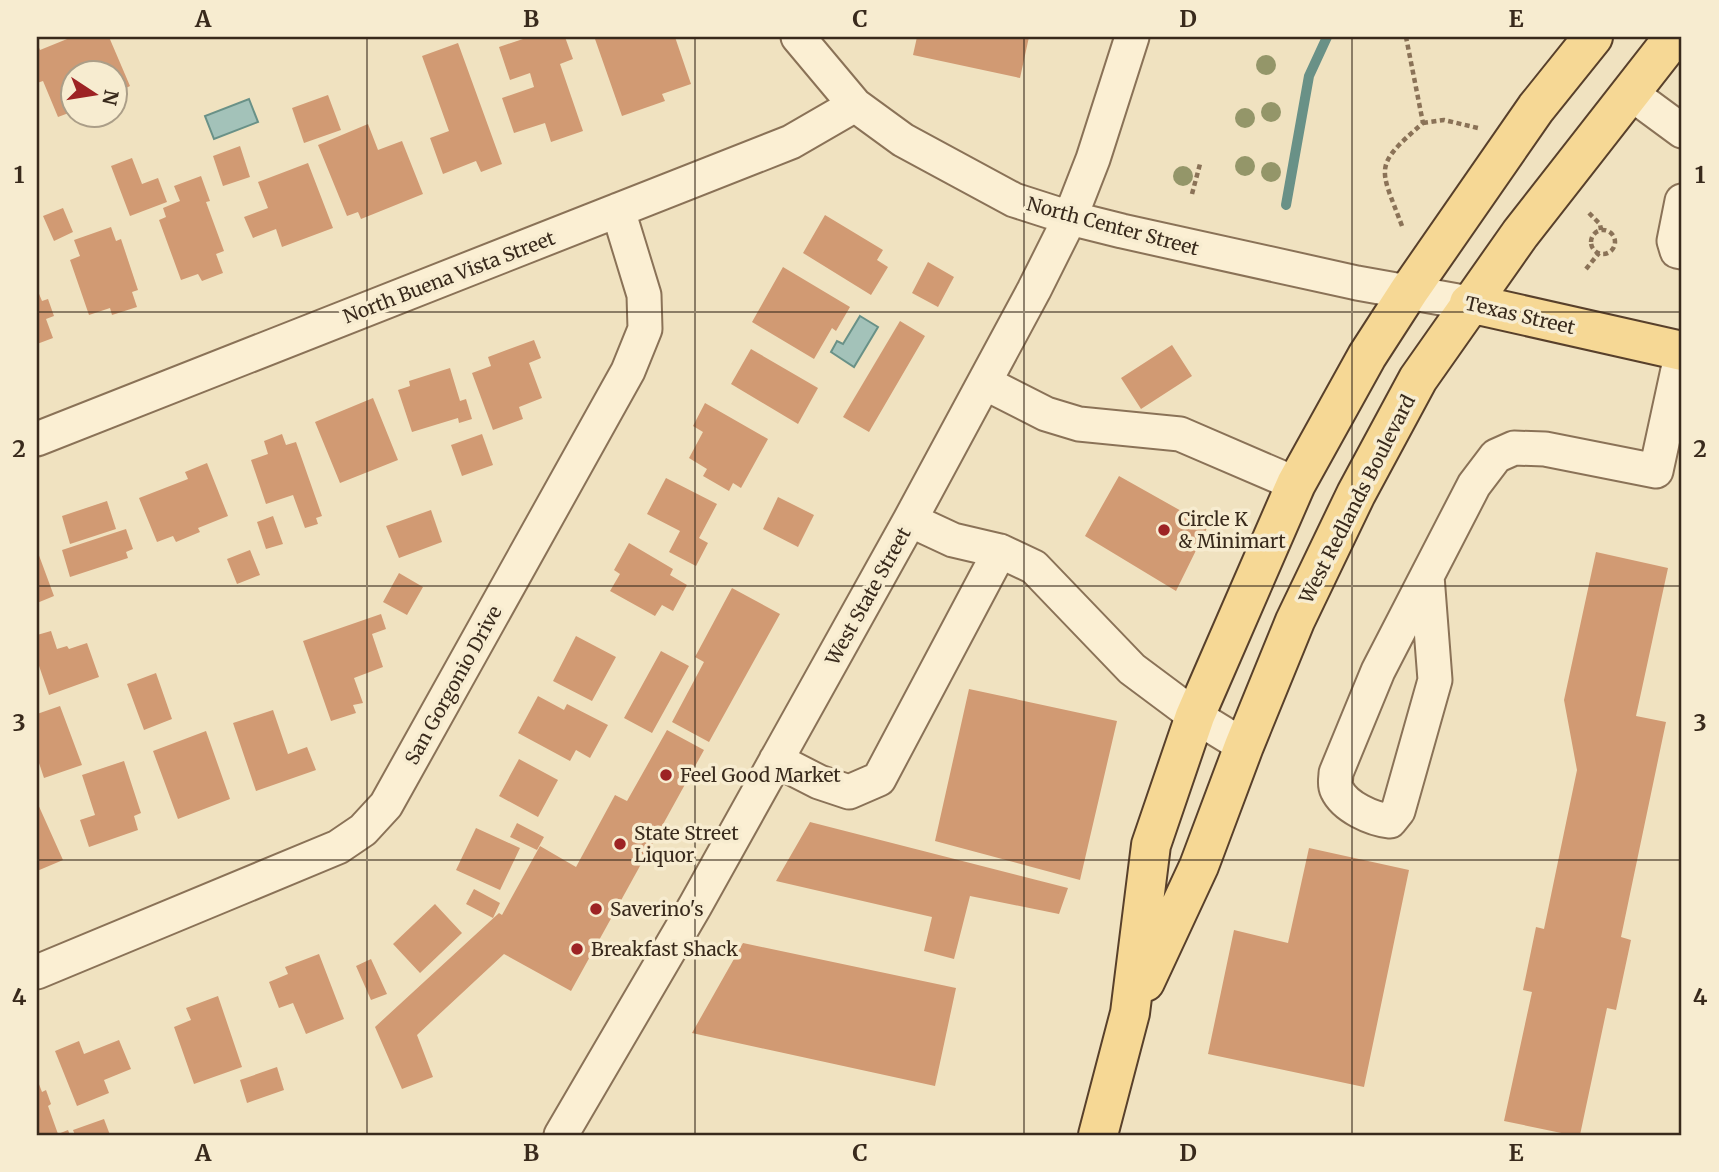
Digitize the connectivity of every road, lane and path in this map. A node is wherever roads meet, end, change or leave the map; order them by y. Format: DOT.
graph roads {
  1 [pos="797,37"];
  2 [pos="1132,37"];
  3 [pos="1406,37"];
  4 [pos="1594,37"];
  5 [pos="1674,37"];
  6 [pos="1629,92"];
  7 [pos="855,105"];
  8 [pos="1423,123"];
  9 [pos="1478,128"];
  10 [pos="1682,131"];
  11 [pos="1200,164"];
  12 [pos="1192,194"];
  13 [pos="1682,201"];
  14 [pos="618,210"];
  15 [pos="1589,214"];
  16 [pos="1070,218"];
  17 [pos="1402,226"];
  18 [pos="1601,230"];
  19 [pos="1682,252"];
  20 [pos="1599,253"];
  21 [pos="1586,269"];
  22 [pos="1357,283"];
  23 [pos="1409,291"];
  24 [pos="1469,303"];
  25 [pos="1682,351"];
  26 [pos="985,383"];
  27 [pos="37,439"];
  28 [pos="1669,474"];
  29 [pos="1296,484"];
  30 [pos="910,520"];
  31 [pos="1000,551"];
  32 [pos="1427,576"];
  33 [pos="1195,716"];
  34 [pos="1244,746"];
  35 [pos="776,760"];
  36 [pos="37,972"];
  37 [pos="1129,1013"];
  38 [pos="561,1135"];
  39 [pos="1098,1135"];
  1 -- 7 [label="street, North Center Street"];
  2 -- 16 [label="street, West State Street"];
  3 -- 8 [label="path"];
  4 -- 23 [label="main road, West Redlands Boulevard"];
  5 -- 6 [label="main road, West Redlands Boulevard"];
  6 -- 10 [label="street"];
  6 -- 24 [label="main road, West Redlands Boulevard"];
  7 -- 14 [label="street, North Buena Vista Street"];
  7 -- 16 [label="street, North Center Street"];
  8 -- 9 [label="path"];
  8 -- 17 [label="path"];
  11 -- 12 [label="path"];
  13 -- 19 [label="street"];
  14 -- 27 [label="street, North Buena Vista Street"];
  14 -- 36 [label="street, San Gorgonio Drive"];
  15 -- 18 [label="path"];
  16 -- 22 [label="street, North Center Street"];
  16 -- 26 [label="street, West State Street"];
  18 -- 20 [label="path"];
  18 -- 20 [label="path"];
  20 -- 21 [label="path"];
  22 -- 23 [label="street, Texas Street"];
  23 -- 24 [label="street, Texas Street"];
  23 -- 29 [label="main road, West Redlands Boulevard"];
  24 -- 25 [label="main road, Texas Street"];
  24 -- 34 [label="main road, West Redlands Boulevard"];
  25 -- 28 [label="street"];
  26 -- 29 [label="street"];
  26 -- 30 [label="street, West State Street"];
  28 -- 32 [label="street"];
  29 -- 33 [label="main road, West Redlands Boulevard"];
  30 -- 31 [label="street"];
  30 -- 35 [label="street, West State Street"];
  31 -- 33 [label="street"];
  31 -- 35 [label="street"];
  32 -- 32 [label="street"];
  33 -- 34 [label="street"];
  33 -- 37 [label="main road, West Redlands Boulevard"];
  34 -- 37 [label="main road, West Redlands Boulevard"];
  35 -- 38 [label="street, West State Street"];
  37 -- 39 [label="main road, West Redlands Boulevard"];
}
